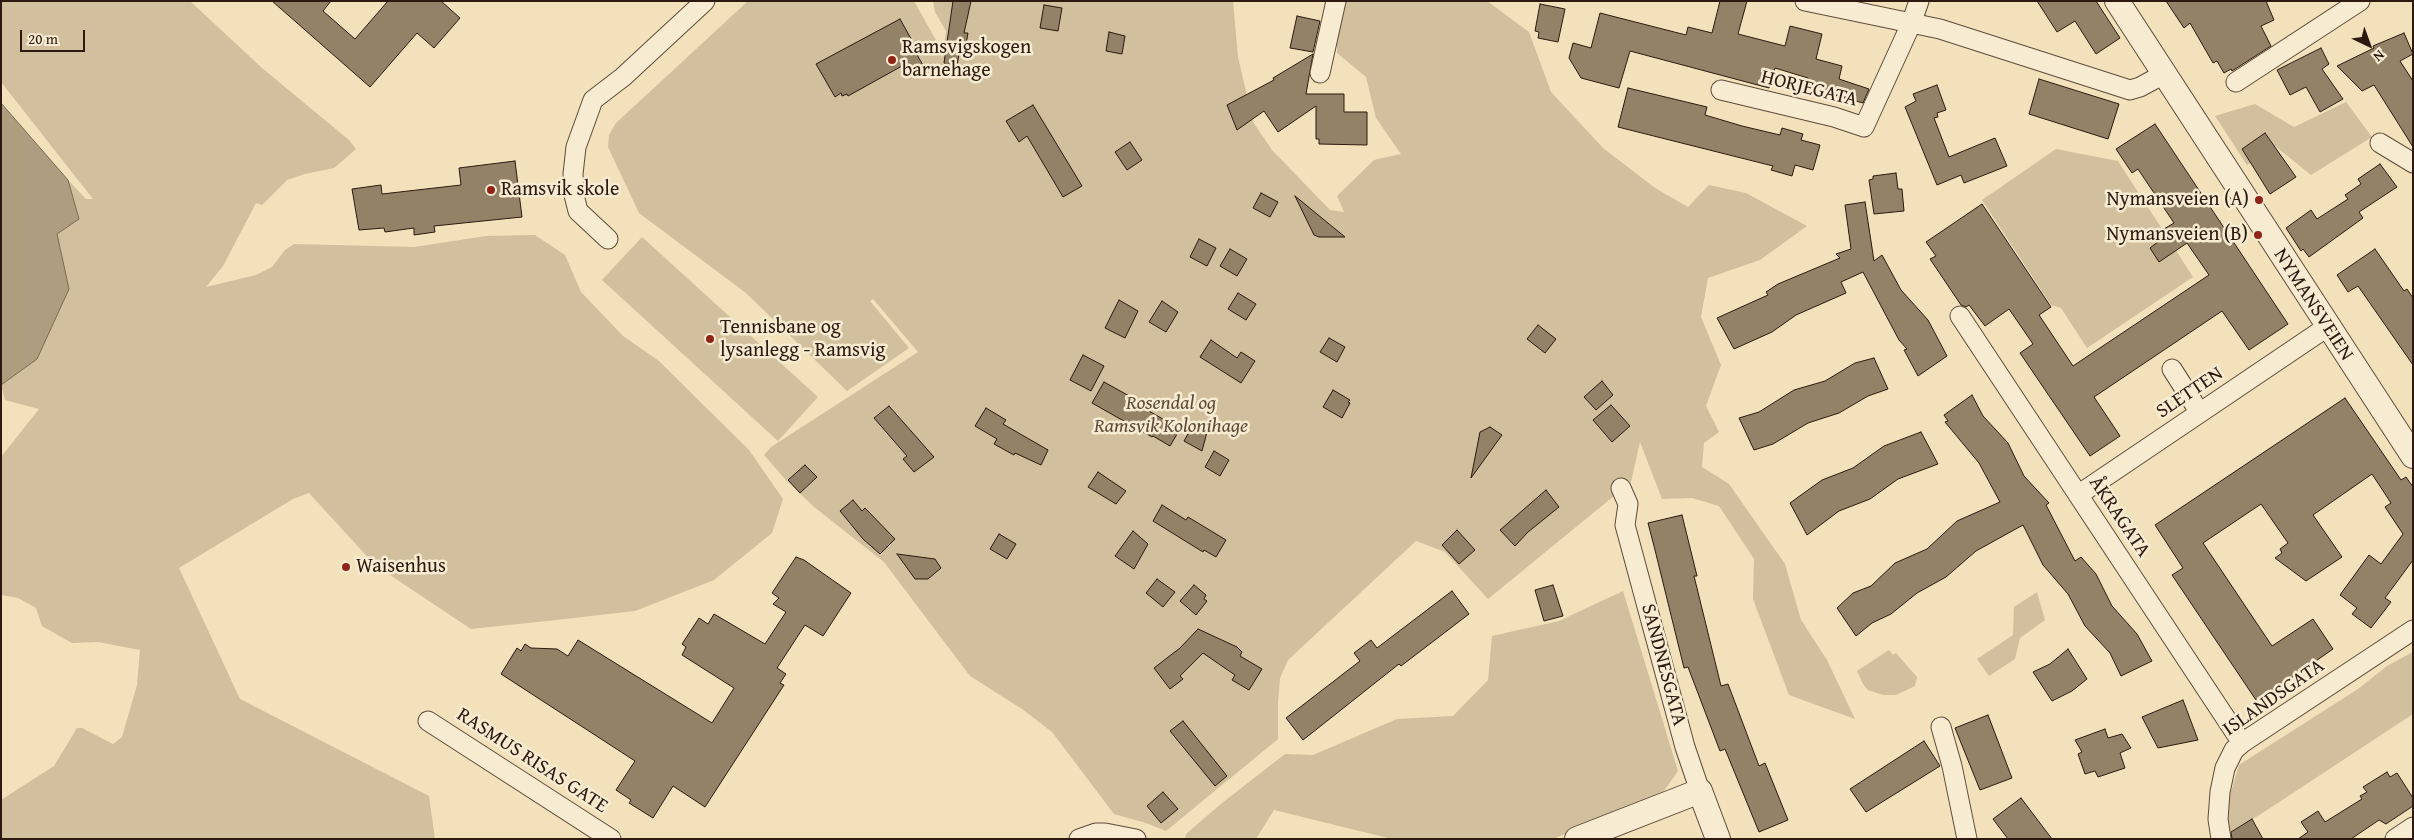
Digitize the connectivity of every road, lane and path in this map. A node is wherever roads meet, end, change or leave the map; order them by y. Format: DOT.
graph roads {
  1 [pos="705,1"];
  2 [pos="1336,1"];
  3 [pos="1805,1"];
  4 [pos="1919,1"];
  5 [pos="2117,1"];
  6 [pos="2360,1"];
  7 [pos="1911,24"];
  8 [pos="1320,72"];
  9 [pos="2164,74"];
  10 [pos="2236,82"];
  11 [pos="1721,90"];
  12 [pos="2380,143"];
  13 [pos="2413,163"];
  14 [pos="608,239"];
  15 [pos="1960,316"];
  16 [pos="2327,327"];
  17 [pos="2172,369"];
  18 [pos="2200,413"];
  19 [pos="2413,456"];
  20 [pos="1622,488"];
  21 [pos="2078,496"];
  22 [pos="2413,630"];
  23 [pos="428,721"];
  24 [pos="1940,728"];
  25 [pos="2242,743"];
  26 [pos="1700,791"];
  27 [pos="2413,827"];
  28 [pos="611,839"];
  29 [pos="1079,839"];
  30 [pos="1136,839"];
  31 [pos="1577,839"];
  32 [pos="1718,839"];
  33 [pos="1967,839"];
  34 [pos="2221,839"];
  35 [pos="2395,839"];
  1 -- 14 [label="street"];
  2 -- 8 [label="street"];
  3 -- 7 [label="street"];
  4 -- 7 [label="street"];
  5 -- 9 [label="street, NYMANSVEIEN"];
  6 -- 10 [label="street"];
  7 -- 9 [label="street"];
  7 -- 11 [label="street, HORJEGATA"];
  9 -- 16 [label="street, NYMANSVEIEN"];
  12 -- 13 [label="street"];
  15 -- 21 [label="street, ÅKRAGATA"];
  16 -- 18 [label="street, SLETTEN"];
  16 -- 19 [label="street, NYMANSVEIEN"];
  17 -- 18 [label="street, SLETTEN"];
  18 -- 21 [label="street, SLETTEN"];
  20 -- 26 [label="street, SANDNESGATA"];
  21 -- 25 [label="street, ÅKRAGATA"];
  22 -- 25 [label="street, ISLANDSGATA"];
  23 -- 28 [label="street, RASMUS RISAS GATE"];
  24 -- 33 [label="street"];
  25 -- 34 [label="street, ISLANDSGATA"];
  26 -- 31 [label="street"];
  26 -- 32 [label="street, SANDNESGATA"];
  27 -- 35 [label="street"];
  29 -- 30 [label="street"];
}
